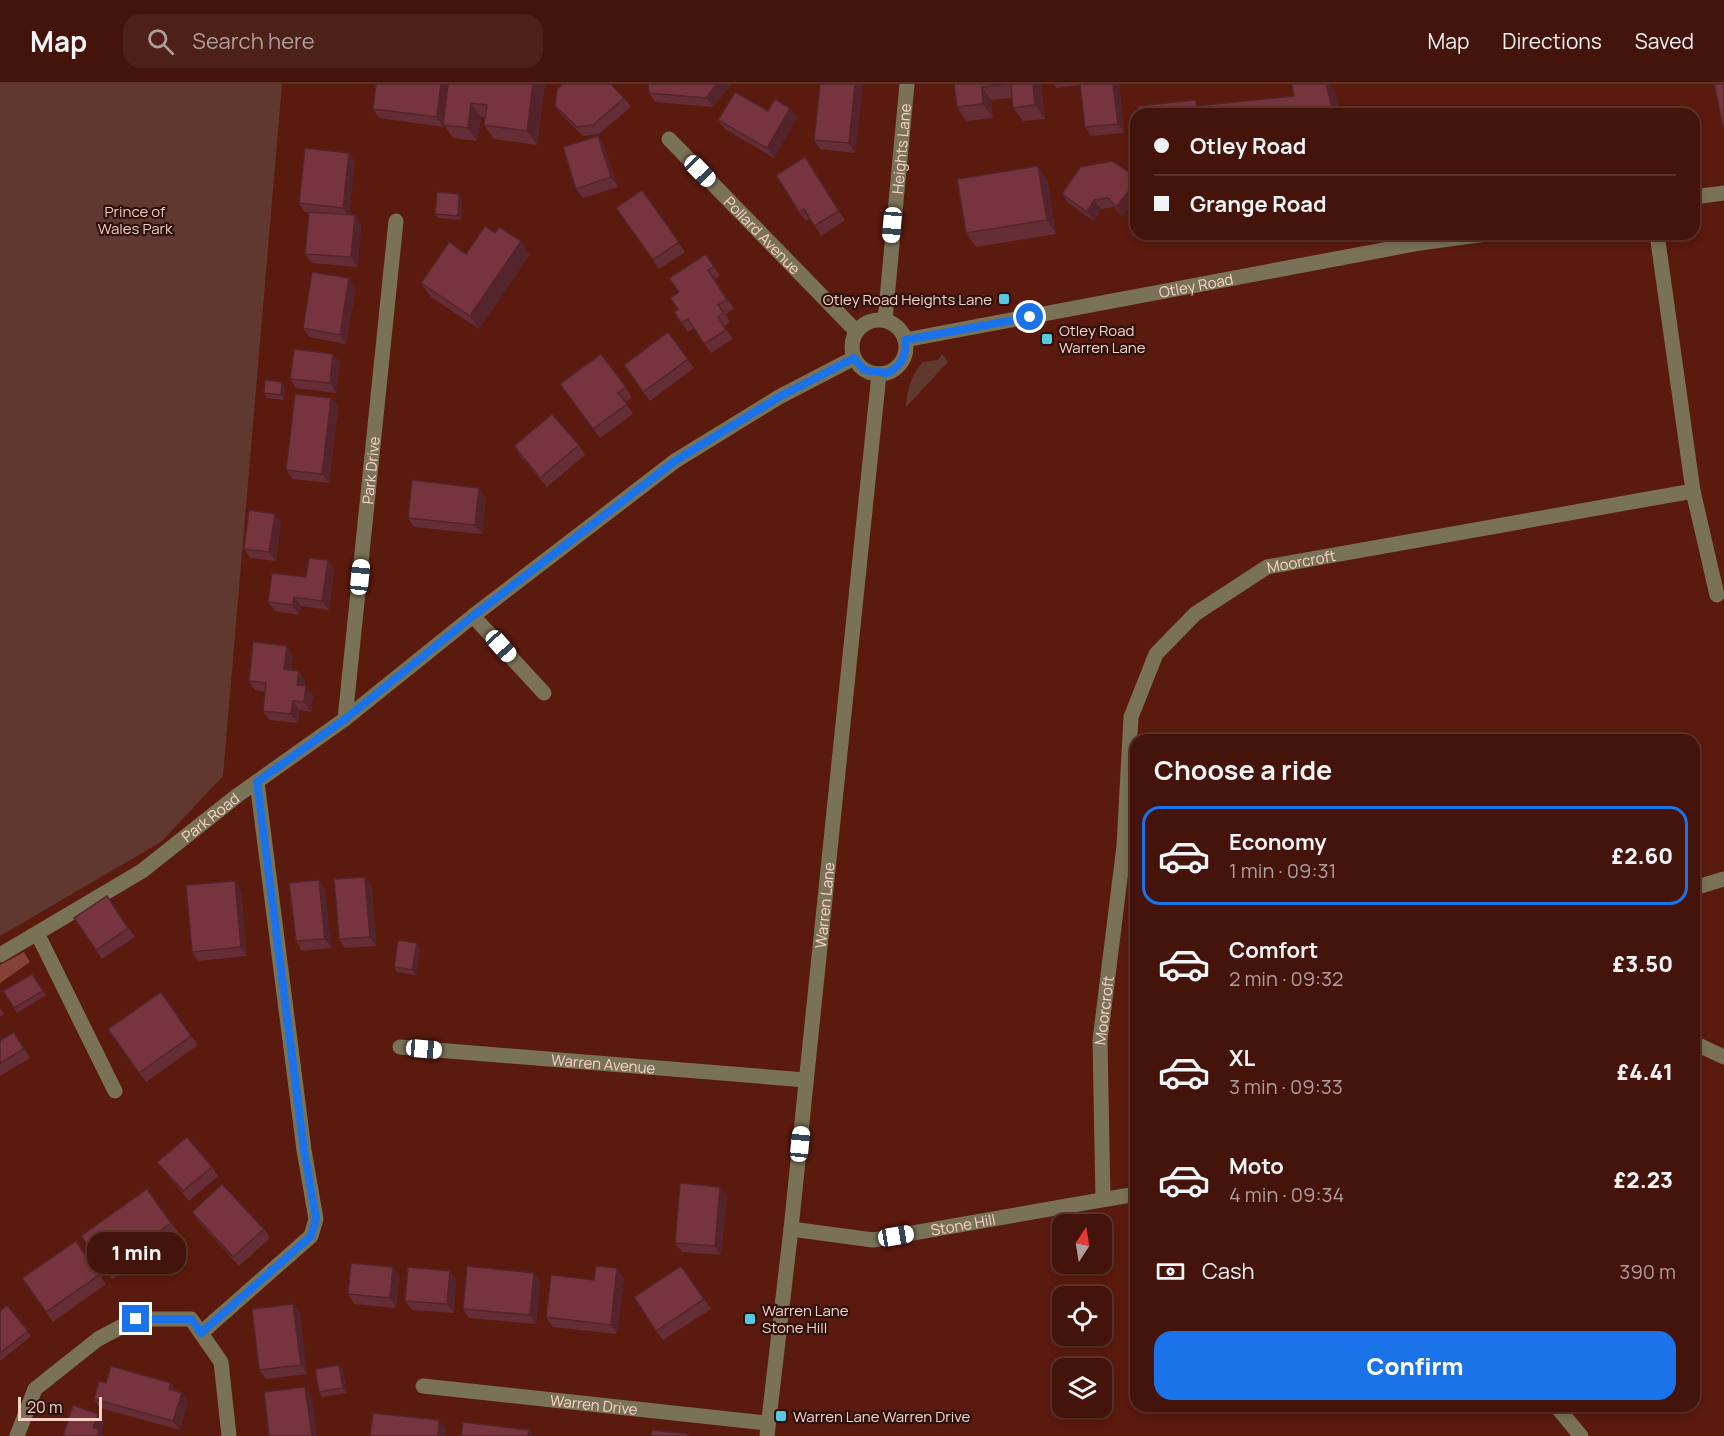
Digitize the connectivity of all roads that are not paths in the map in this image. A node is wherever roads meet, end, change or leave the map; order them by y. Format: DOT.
graph roads {
  1 [pos="907,84"];
  2 [pos="669,139"];
  3 [pos="1724,193"];
  4 [pos="1700,196"];
  5 [pos="396,221"];
  6 [pos="1442,240"];
  7 [pos="1658,240"];
  8 [pos="885,320"];
  9 [pos="856,330"];
  10 [pos="905,340"];
  11 [pos="854,358"];
  12 [pos="879,374"];
  13 [pos="1693,491"];
  14 [pos="1717,595"];
  15 [pos="473,616"];
  16 [pos="544,693"];
  17 [pos="345,719"];
  18 [pos="1131,734"];
  19 [pos="257,782"];
  20 [pos="1130,847"];
  21 [pos="1724,879"];
  22 [pos="1700,886"];
  23 [pos="38,935"];
  24 [pos="0,955"];
  25 [pos="1700,1046"];
  26 [pos="400,1047"];
  27 [pos="1724,1057"];
  28 [pos="806,1080"];
  29 [pos="115,1091"];
  30 [pos="1130,1195"];
  31 [pos="1103,1199"];
  32 [pos="791,1229"];
  33 [pos="201,1333"];
  34 [pos="423,1386"];
  35 [pos="1561,1412"];
  36 [pos="767,1430"];
  37 [pos="17,1436"];
  38 [pos="229,1436"];
  39 [pos="1581,1436"];
  1 -- 8 [label="street, Heights Lane"];
  2 -- 9 [label="street, Pollard Avenue"];
  3 -- 4 [label="street"];
  5 -- 17 [label="street, Park Drive"];
  6 -- 10 [label="street, Otley Road"];
  7 -- 13 [label="street"];
  8 -- 9 [label="street"];
  8 -- 10 [label="street"];
  9 -- 11 [label="street"];
  10 -- 12 [label="street"];
  11 -- 12 [label="street"];
  11 -- 15 [label="street, Park Road"];
  12 -- 28 [label="street, Warren Lane"];
  13 -- 14 [label="street"];
  13 -- 18 [label="street, Moorcroft"];
  15 -- 16 [label="street"];
  15 -- 17 [label="street, Park Road"];
  17 -- 19 [label="street, Park Road"];
  19 -- 23 [label="street, Park Road"];
  19 -- 33 [label="street"];
  20 -- 31 [label="street, Moorcroft"];
  21 -- 22 [label="street"];
  23 -- 24 [label="street, Park Road"];
  23 -- 29 [label="street"];
  25 -- 27 [label="street"];
  26 -- 28 [label="street, Warren Avenue"];
  28 -- 32 [label="street, Warren Lane"];
  30 -- 31 [label="street, Stone Hill"];
  31 -- 32 [label="street, Stone Hill"];
  32 -- 36 [label="street, Warren Lane"];
  33 -- 37 [label="street"];
  33 -- 38 [label="street"];
  34 -- 36 [label="street, Warren Drive"];
  35 -- 39 [label="street"];
}
